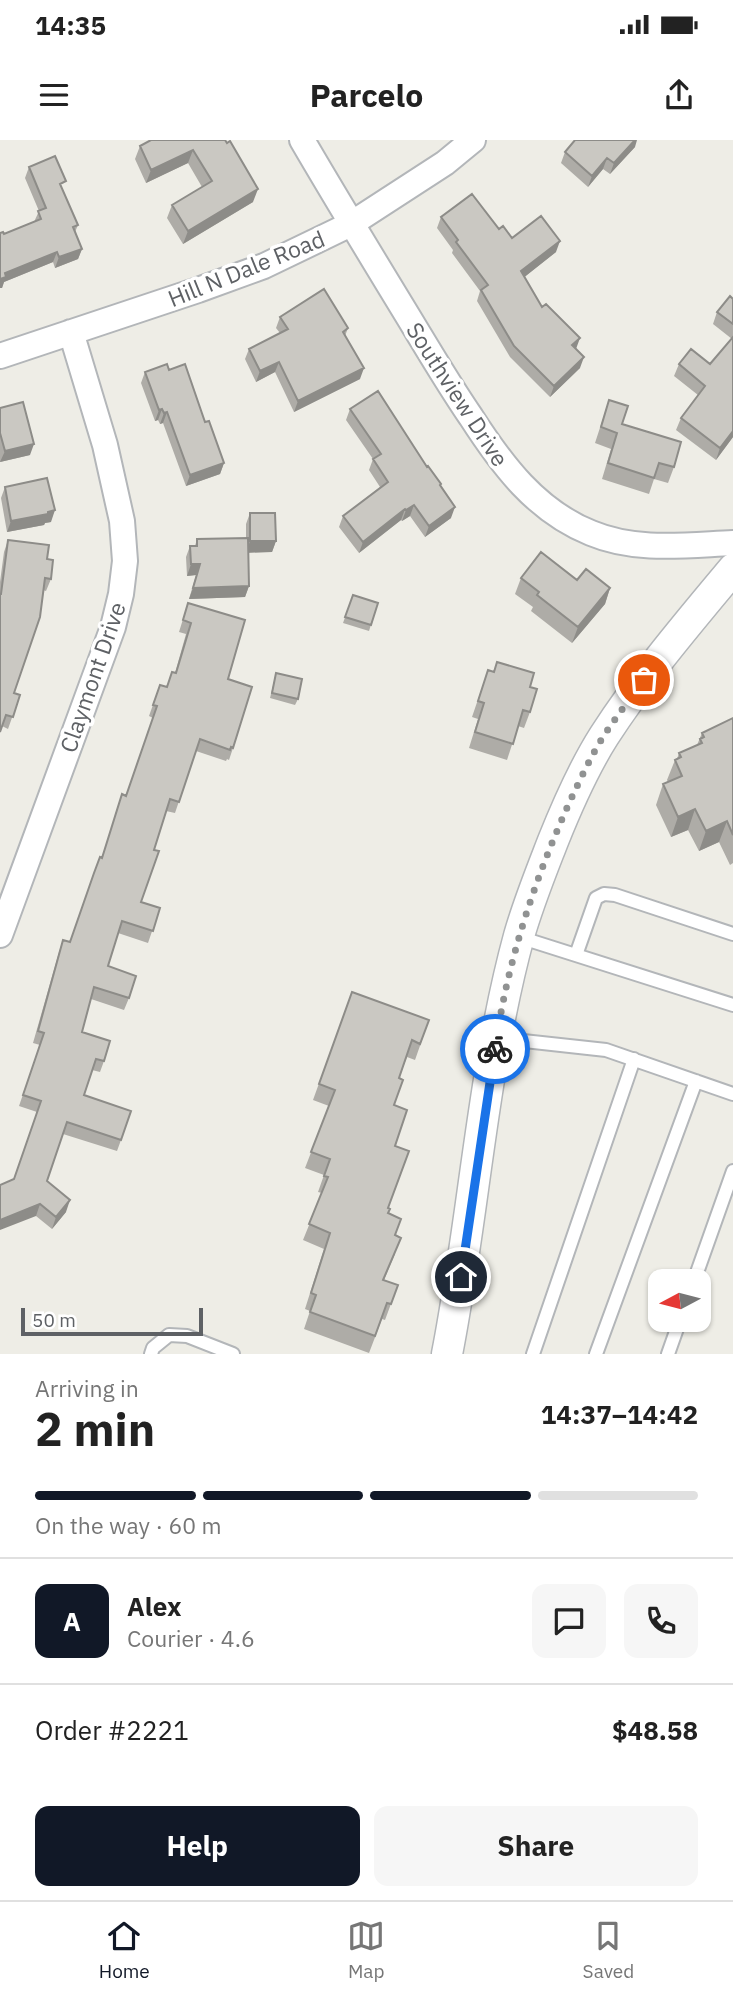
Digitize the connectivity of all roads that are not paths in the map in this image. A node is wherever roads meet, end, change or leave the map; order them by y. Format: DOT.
graph roads {
  1 [pos="302,140"];
  2 [pos="473,140"];
  3 [pos="352,224"];
  4 [pos="71,331"];
  5 [pos="0,356"];
  6 [pos="733,542"];
  7 [pos="733,569"];
  8 [pos="733,934"];
  9 [pos="0,936"];
  10 [pos="519,937"];
  11 [pos="576,955"];
  12 [pos="733,1004"];
  13 [pos="496,1038"];
  14 [pos="634,1059"];
  15 [pos="696,1081"];
  16 [pos="733,1094"];
  17 [pos="733,1171"];
  18 [pos="698,1269"];
  19 [pos="676,1332"];
  20 [pos="151,1354"];
  21 [pos="233,1354"];
  22 [pos="447,1354"];
  23 [pos="533,1354"];
  24 [pos="596,1354"];
  25 [pos="668,1354"];
  1 -- 3 [label="street, Southview Drive"];
  2 -- 3 [label="street, Hill N Dale Road"];
  3 -- 4 [label="street, Hill N Dale Road"];
  3 -- 6 [label="street, Southview Drive"];
  4 -- 5 [label="street, Hill N Dale Road"];
  4 -- 9 [label="street, Claymont Drive"];
  7 -- 10 [label="street"];
  8 -- 11 [label="lane"];
  10 -- 11 [label="lane"];
  10 -- 13 [label="street"];
  11 -- 12 [label="lane"];
  13 -- 14 [label="lane"];
  13 -- 22 [label="street"];
  14 -- 15 [label="lane"];
  14 -- 23 [label="lane"];
  15 -- 16 [label="lane"];
  15 -- 24 [label="lane"];
  17 -- 18 [label="lane"];
  19 -- 25 [label="lane"];
  20 -- 21 [label="lane"];
}
